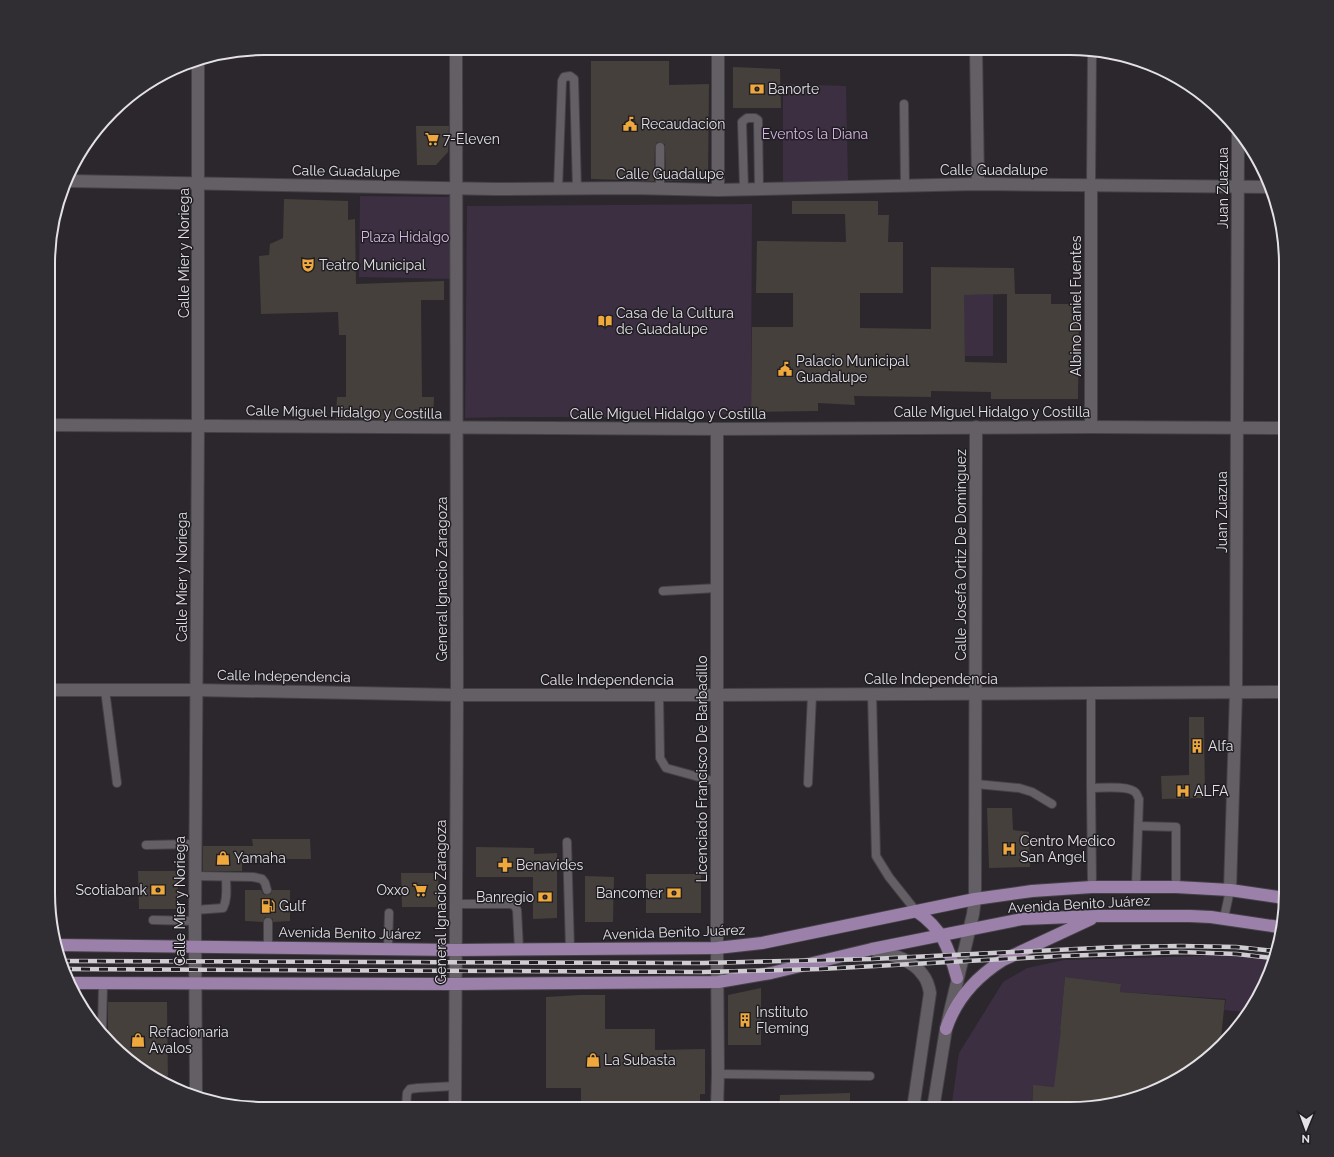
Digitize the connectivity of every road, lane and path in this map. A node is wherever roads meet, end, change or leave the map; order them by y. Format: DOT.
graph roads {
  1 [pos="456,55"];
  2 [pos="718,55"];
  3 [pos="976,55"];
  4 [pos="1092,56"];
  5 [pos="198,66"];
  6 [pos="904,104"];
  7 [pos="1238,140"];
  8 [pos="660,147"];
  9 [pos="72,181"];
  10 [pos="199,183"];
  11 [pos="978,184"];
  12 [pos="1091,185"];
  13 [pos="905,186"];
  14 [pos="1238,187"];
  15 [pos="1264,187"];
  16 [pos="457,188"];
  17 [pos="660,188"];
  18 [pos="558,189"];
  19 [pos="577,189"];
  20 [pos="744,189"];
  21 [pos="759,189"];
  22 [pos="718,190"];
  23 [pos="55,425"];
  24 [pos="198,426"];
  25 [pos="976,427"];
  26 [pos="1091,427"];
  27 [pos="457,428"];
  28 [pos="1237,428"];
  29 [pos="1279,428"];
  30 [pos="717,429"];
  31 [pos="717,588"];
  32 [pos="663,591"];
  33 [pos="55,690"];
  34 [pos="104,690"];
  35 [pos="196,690"];
  36 [pos="1236,692"];
  37 [pos="1279,692"];
  38 [pos="1090,693"];
  39 [pos="872,694"];
  40 [pos="975,694"];
  41 [pos="457,695"];
  42 [pos="659,695"];
  43 [pos="717,695"];
  44 [pos="812,695"];
  45 [pos="717,782"];
  46 [pos="808,783"];
  47 [pos="117,784"];
  48 [pos="976,784"];
  49 [pos="1091,788"];
  50 [pos="1052,804"];
  51 [pos="1138,826"];
  52 [pos="568,842"];
  53 [pos="196,844"];
  54 [pos="146,845"];
  55 [pos="195,876"];
  56 [pos="226,877"];
  57 [pos="1136,886"];
  58 [pos="1092,887"];
  59 [pos="1176,887"];
  60 [pos="267,890"];
  61 [pos="1230,890"];
  62 [pos="1279,897"];
  63 [pos="974,899"];
  64 [pos="456,904"];
  65 [pos="916,912"];
  66 [pos="389,913"];
  67 [pos="195,915"];
  68 [pos="1097,916"];
  69 [pos="1224,918"];
  70 [pos="153,920"];
  71 [pos="268,922"];
  72 [pos="1276,927"];
  73 [pos="970,929"];
  74 [pos="942,936"];
  75 [pos="62,945"];
  76 [pos="195,946"];
  77 [pos="268,947"];
  78 [pos="717,948"];
  79 [pos="388,949"];
  80 [pos="519,949"];
  81 [pos="872,949"];
  82 [pos="456,950"];
  83 [pos="570,950"];
  84 [pos="957,978"];
  85 [pos="718,982"];
  86 [pos="76,983"];
  87 [pos="104,983"];
  88 [pos="195,983"];
  89 [pos="455,984"];
  90 [pos="102,1025"];
  91 [pos="946,1029"];
  92 [pos="718,1074"];
  93 [pos="870,1076"];
  94 [pos="455,1086"];
  95 [pos="196,1091"];
  96 [pos="406,1102"];
  97 [pos="455,1102"];
  98 [pos="717,1102"];
  99 [pos="914,1102"];
  100 [pos="934,1102"];
  1 -- 16 [label="street, General Ignacio Zaragoza"];
  2 -- 22 [label="street"];
  3 -- 11 [label="street"];
  4 -- 12 [label="lane"];
  5 -- 10 [label="street, Calle Mier y Noriega"];
  6 -- 13 [label="lane"];
  7 -- 14 [label="street, Juan Zuazua"];
  8 -- 17 [label="lane"];
  9 -- 10 [label="street, Calle Guadalupe"];
  10 -- 16 [label="street, Calle Guadalupe"];
  10 -- 24 [label="street, Calle Mier y Noriega"];
  11 -- 12 [label="street, Calle Guadalupe"];
  11 -- 13 [label="street, Calle Guadalupe"];
  12 -- 14 [label="street, Calle Guadalupe"];
  12 -- 26 [label="street, Albino Daniel Fuentes"];
  13 -- 21 [label="street, Calle Guadalupe"];
  14 -- 15 [label="street, Calle Guadalupe"];
  14 -- 28 [label="street, Juan Zuazua"];
  16 -- 18 [label="street, Calle Guadalupe"];
  16 -- 27 [label="street, General Ignacio Zaragoza"];
  17 -- 19 [label="street, Calle Guadalupe"];
  17 -- 22 [label="street, Calle Guadalupe"];
  18 -- 19 [label="street, Calle Guadalupe"];
  18 -- 19 [label="lane"];
  20 -- 21 [label="street, Calle Guadalupe"];
  20 -- 21 [label="lane"];
  20 -- 22 [label="street, Calle Guadalupe"];
  23 -- 24 [label="street, Calle Miguel Hidalgo y Costilla"];
  24 -- 27 [label="street, Calle Miguel Hidalgo y Costilla"];
  24 -- 35 [label="street, Calle Mier y Noriega"];
  25 -- 26 [label="street, Calle Miguel Hidalgo y Costilla"];
  25 -- 30 [label="street, Calle Miguel Hidalgo y Costilla"];
  25 -- 40 [label="street, Calle Josefa Ortiz De Domínguez"];
  26 -- 28 [label="street, Calle Miguel Hidalgo y Costilla"];
  27 -- 30 [label="street, Calle Miguel Hidalgo y Costilla"];
  27 -- 41 [label="street, General Ignacio Zaragoza"];
  28 -- 29 [label="street, Calle Miguel Hidalgo y Costilla"];
  28 -- 36 [label="street, Juan Zuazua"];
  30 -- 31 [label="street, Licenciado Francisco De Barbadillo"];
  31 -- 32 [label="lane"];
  31 -- 43 [label="street, Licenciado Francisco De Barbadillo"];
  33 -- 34 [label="street, Calle Independencia"];
  34 -- 35 [label="street, Calle Independencia"];
  34 -- 47 [label="lane"];
  35 -- 41 [label="street, Calle Independencia"];
  35 -- 53 [label="street, Calle Mier y Noriega"];
  36 -- 37 [label="street, Calle Independencia"];
  36 -- 38 [label="street, Calle Independencia"];
  36 -- 61 [label="street, Juan Zuazua"];
  38 -- 40 [label="street, Calle Independencia"];
  38 -- 49 [label="lane"];
  39 -- 40 [label="street, Calle Independencia"];
  39 -- 44 [label="street, Calle Independencia"];
  39 -- 65 [label="lane"];
  40 -- 48 [label="street, Calle Josefa Ortiz De Domínguez"];
  41 -- 42 [label="street, Calle Independencia"];
  41 -- 64 [label="street, General Ignacio Zaragoza"];
  42 -- 43 [label="street, Calle Independencia"];
  42 -- 45 [label="lane"];
  43 -- 44 [label="street, Calle Independencia"];
  43 -- 45 [label="street, Licenciado Francisco De Barbadillo"];
  44 -- 46 [label="lane"];
  45 -- 78 [label="street, Licenciado Francisco De Barbadillo"];
  48 -- 50 [label="lane"];
  48 -- 63 [label="street, Calle Josefa Ortiz De Domínguez"];
  49 -- 51 [label="lane"];
  49 -- 58 [label="lane"];
  51 -- 57 [label="lane"];
  51 -- 59 [label="lane"];
  52 -- 83 [label="lane"];
  53 -- 54 [label="lane"];
  53 -- 55 [label="street, Calle Mier y Noriega"];
  55 -- 56 [label="lane"];
  55 -- 67 [label="street, Calle Mier y Noriega"];
  56 -- 60 [label="lane"];
  56 -- 67 [label="lane"];
  57 -- 58 [label="main road, Avenida Benito Juárez"];
  57 -- 59 [label="main road, Avenida Benito Juárez"];
  58 -- 63 [label="main road, Avenida Benito Juárez"];
  59 -- 61 [label="main road, Avenida Benito Juárez"];
  61 -- 62 [label="main road, Avenida Benito Juárez"];
  61 -- 69 [label="lane"];
  63 -- 65 [label="main road, Avenida Benito Juárez"];
  63 -- 73 [label="street, Calle Josefa Ortiz De Domínguez"];
  64 -- 80 [label="lane"];
  64 -- 82 [label="street, General Ignacio Zaragoza"];
  65 -- 74 [label="main road"];
  65 -- 78 [label="main road, Avenida Benito Juárez"];
  66 -- 79 [label="lane"];
  67 -- 70 [label="lane"];
  67 -- 76 [label="street, Calle Mier y Noriega"];
  68 -- 69 [label="main road, Avenida Benito Juárez"];
  68 -- 73 [label="main road, Avenida Benito Juárez"];
  68 -- 91 [label="main road"];
  69 -- 72 [label="main road, Avenida Benito Juárez"];
  71 -- 77 [label="lane"];
  73 -- 74 [label="main road, Avenida Benito Juárez"];
  73 -- 84 [label="street, Calle Josefa Ortiz De Domínguez"];
  74 -- 81 [label="main road, Avenida Benito Juárez"];
  74 -- 84 [label="main road"];
  75 -- 76 [label="main road, Avenida Benito Juárez"];
  76 -- 77 [label="main road, Avenida Benito Juárez"];
  76 -- 88 [label="street, Calle Mier y Noriega"];
  77 -- 79 [label="main road, Avenida Benito Juárez"];
  78 -- 83 [label="main road, Avenida Benito Juárez"];
  78 -- 85 [label="street, Licenciado Francisco De Barbadillo"];
  79 -- 82 [label="main road, Avenida Benito Juárez"];
  80 -- 82 [label="main road, Avenida Benito Juárez"];
  80 -- 83 [label="main road, Avenida Benito Juárez"];
  81 -- 85 [label="main road, Avenida Benito Juárez"];
  81 -- 99 [label="street"];
  82 -- 89 [label="street, General Ignacio Zaragoza"];
  84 -- 91 [label="street, Calle Josefa Ortiz De Domínguez"];
  85 -- 89 [label="main road, Avenida Benito Juárez"];
  85 -- 92 [label="street, Licenciado Francisco De Barbadillo"];
  86 -- 87 [label="main road, Avenida Benito Juárez"];
  87 -- 88 [label="main road, Avenida Benito Juárez"];
  87 -- 90 [label="lane"];
  88 -- 89 [label="main road, Avenida Benito Juárez"];
  88 -- 95 [label="street, Calle Mier y Noriega"];
  89 -- 94 [label="street, General Ignacio Zaragoza"];
  91 -- 100 [label="street, Calle Josefa Ortiz De Domínguez"];
  92 -- 93 [label="lane"];
  92 -- 98 [label="street, Licenciado Francisco De Barbadillo"];
  94 -- 96 [label="lane"];
  94 -- 97 [label="street, General Ignacio Zaragoza"];
}
